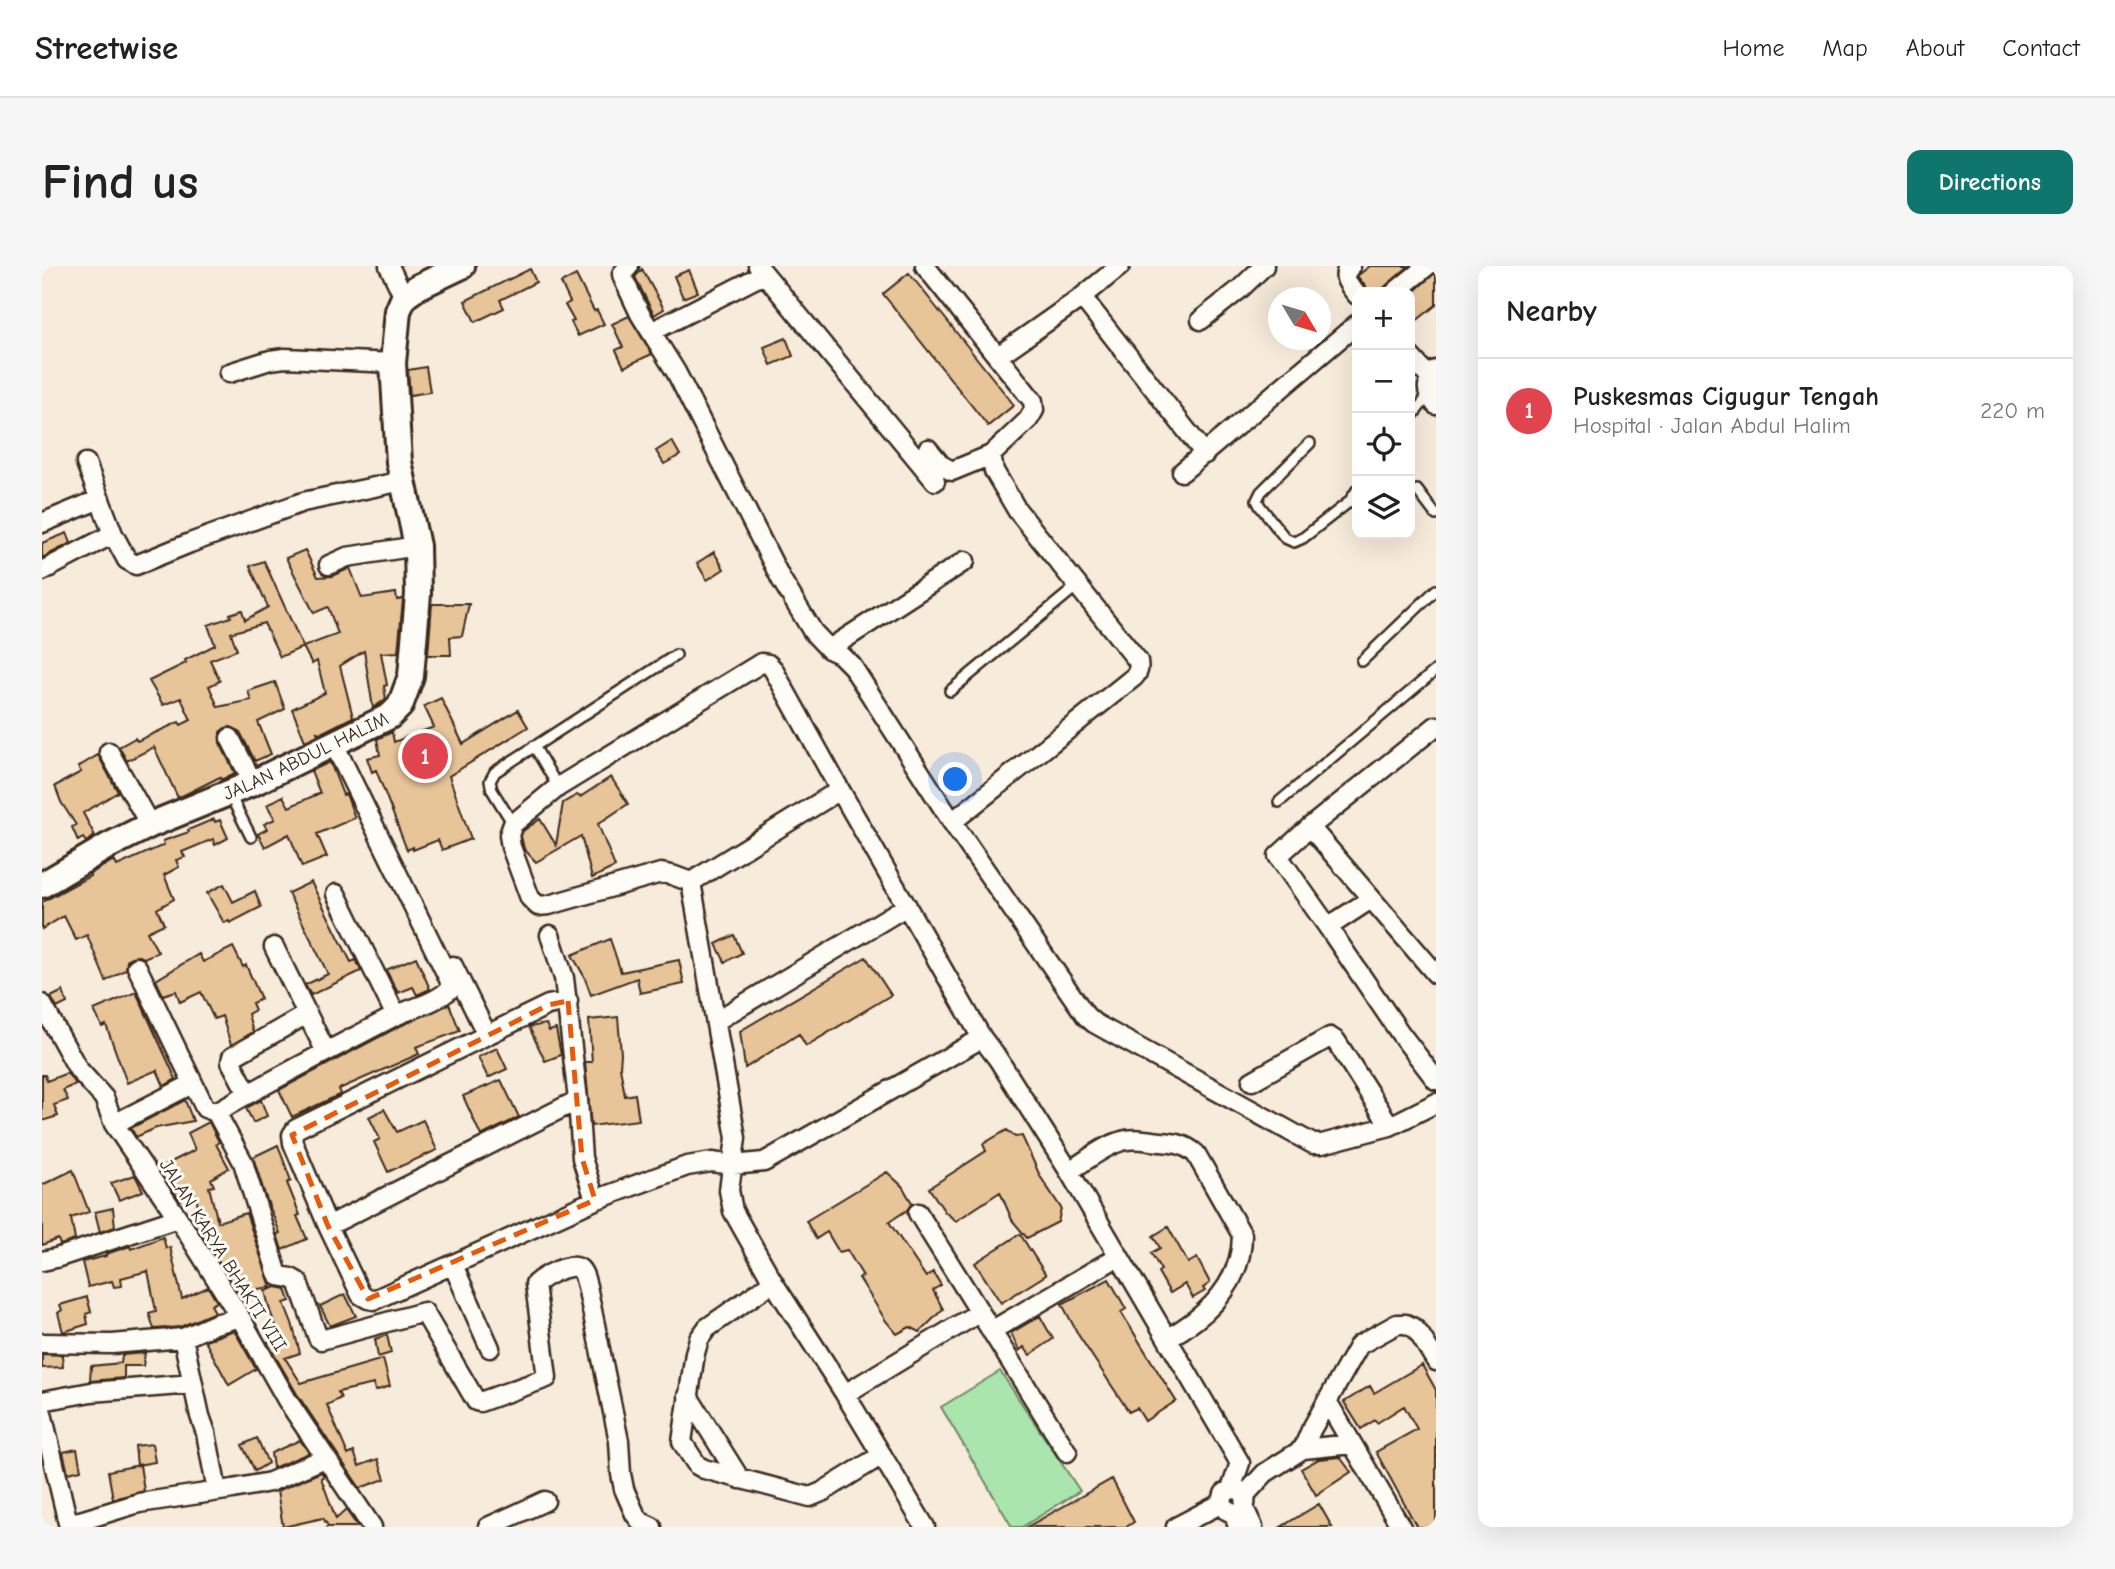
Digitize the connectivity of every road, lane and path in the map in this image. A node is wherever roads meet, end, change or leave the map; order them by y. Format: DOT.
graph roads {
  1 [pos="389,266"];
  2 [pos="462,266"];
  3 [pos="629,266"];
  4 [pos="925,266"];
  5 [pos="1120,266"];
  6 [pos="1264,266"];
  7 [pos="1351,266"];
  8 [pos="1427,266"];
  9 [pos="761,270"];
  10 [pos="1401,287"];
  11 [pos="1352,288"];
  12 [pos="404,297"];
  13 [pos="1082,297"];
  14 [pos="1201,320"];
  15 [pos="1352,328"];
  16 [pos="651,332"];
  17 [pos="998,356"];
  18 [pos="393,363"];
  19 [pos="1415,363"];
  20 [pos="229,373"];
  21 [pos="1433,387"];
  22 [pos="1414,413"];
  23 [pos="1310,443"];
  24 [pos="928,449"];
  25 [pos="1205,454"];
  26 [pos="990,455"];
  27 [pos="86,463"];
  28 [pos="1182,472"];
  29 [pos="403,481"];
  30 [pos="936,481"];
  31 [pos="1417,490"];
  32 [pos="1352,498"];
  33 [pos="100,499"];
  34 [pos="1436,515"];
  35 [pos="42,523"];
  36 [pos="113,534"];
  37 [pos="417,546"];
  38 [pos="965,561"];
  39 [pos="329,565"];
  40 [pos="42,571"];
  41 [pos="1077,586"];
  42 [pos="1436,590"];
  43 [pos="830,649"];
  44 [pos="676,655"];
  45 [pos="1362,661"];
  46 [pos="1436,670"];
  47 [pos="950,691"];
  48 [pos="1436,726"];
  49 [pos="230,738"];
  50 [pos="534,746"];
  51 [pos="343,749"];
  52 [pos="109,752"];
  53 [pos="253,783"];
  54 [pos="558,787"];
  55 [pos="839,790"];
  56 [pos="229,794"];
  57 [pos="1279,802"];
  58 [pos="952,822"];
  59 [pos="513,824"];
  60 [pos="150,825"];
  61 [pos="1310,827"];
  62 [pos="251,837"];
  63 [pos="691,882"];
  64 [pos="42,885"];
  65 [pos="336,894"];
  66 [pos="1371,899"];
  67 [pos="907,906"];
  68 [pos="1328,928"];
  69 [pos="550,934"];
  70 [pos="274,947"];
  71 [pos="137,967"];
  72 [pos="1436,974"];
  73 [pos="568,1001"];
  74 [pos="42,1003"];
  75 [pos="307,1014"];
  76 [pos="396,1016"];
  77 [pos="716,1021"];
  78 [pos="487,1035"];
  79 [pos="982,1038"];
  80 [pos="326,1052"];
  81 [pos="1436,1080"];
  82 [pos="1252,1082"];
  83 [pos="192,1084"];
  84 [pos="248,1094"];
  85 [pos="578,1100"];
  86 [pos="1436,1102"];
  87 [pos="216,1112"];
  88 [pos="114,1124"];
  89 [pos="1390,1126"];
  90 [pos="733,1165"];
  91 [pos="1069,1171"];
  92 [pos="595,1200"];
  93 [pos="918,1213"];
  94 [pos="178,1218"];
  95 [pos="328,1226"];
  96 [pos="1119,1256"];
  97 [pos="42,1261"];
  98 [pos="453,1265"];
  99 [pos="773,1282"];
  100 [pos="980,1312"];
  101 [pos="240,1317"];
  102 [pos="991,1331"];
  103 [pos="183,1338"];
  104 [pos="1168,1338"];
  105 [pos="42,1343"];
  106 [pos="490,1348"];
  107 [pos="1436,1361"];
  108 [pos="193,1384"];
  109 [pos="845,1394"];
  110 [pos="688,1396"];
  111 [pos="42,1401"];
  112 [pos="1327,1401"];
  113 [pos="42,1413"];
  114 [pos="1352,1444"];
  115 [pos="1303,1450"];
  116 [pos="1066,1452"];
  117 [pos="881,1455"];
  118 [pos="325,1458"];
  119 [pos="1240,1463"];
  120 [pos="1265,1473"];
  121 [pos="740,1479"];
  122 [pos="217,1491"];
  123 [pos="545,1501"];
  124 [pos="1236,1506"];
  125 [pos="372,1527"];
  126 [pos="488,1527"];
  127 [pos="652,1527"];
  128 [pos="925,1527"];
  129 [pos="1176,1527"];
  130 [pos="1253,1527"];
  131 [pos="1401,1527"];
  1 -- 12 [label="street"];
  2 -- 12 [label="street"];
  3 -- 16 [label="street"];
  4 -- 17 [label="street"];
  5 -- 13 [label="street"];
  6 -- 14 [label="street"];
  7 -- 11 [label="street"];
  8 -- 10 [label="street"];
  9 -- 16 [label="street"];
  9 -- 30 [label="street"];
  12 -- 18 [label="street, JALAN ABDUL HALIM"];
  13 -- 17 [label="street"];
  13 -- 25 [label="street"];
  15 -- 25 [label="street"];
  16 -- 43 [label="street"];
  17 -- 26 [label="street"];
  18 -- 20 [label="street"];
  18 -- 29 [label="street, JALAN ABDUL HALIM"];
  19 -- 21 [label="street"];
  21 -- 22 [label="lane"];
  23 -- 32 [label="lane"];
  24 -- 26 [label="street"];
  25 -- 28 [label="street"];
  26 -- 41 [label="street"];
  27 -- 33 [label="street"];
  29 -- 36 [label="street"];
  29 -- 37 [label="street, JALAN ABDUL HALIM"];
  31 -- 34 [label="lane"];
  33 -- 35 [label="street"];
  33 -- 36 [label="street"];
  36 -- 40 [label="street"];
  37 -- 39 [label="street"];
  37 -- 51 [label="street, JALAN ABDUL HALIM"];
  38 -- 43 [label="street"];
  41 -- 47 [label="lane"];
  41 -- 58 [label="street"];
  42 -- 45 [label="lane"];
  43 -- 58 [label="street"];
  44 -- 50 [label="lane"];
  46 -- 57 [label="lane"];
  48 -- 61 [label="street"];
  49 -- 53 [label="street"];
  50 -- 54 [label="lane"];
  50 -- 59 [label="lane"];
  51 -- 53 [label="street, JALAN ABDUL HALIM"];
  51 -- 76 [label="street"];
  51 -- 78 [label="street"];
  52 -- 60 [label="street"];
  53 -- 56 [label="street, JALAN ABDUL HALIM"];
  54 -- 55 [label="street"];
  54 -- 59 [label="street"];
  55 -- 63 [label="street"];
  55 -- 67 [label="street"];
  56 -- 60 [label="street, JALAN ABDUL HALIM"];
  56 -- 62 [label="lane"];
  58 -- 89 [label="street"];
  59 -- 63 [label="street"];
  60 -- 64 [label="street, JALAN ABDUL HALIM"];
  61 -- 66 [label="street"];
  61 -- 68 [label="street"];
  63 -- 77 [label="street"];
  65 -- 76 [label="street"];
  66 -- 68 [label="street"];
  66 -- 72 [label="street"];
  67 -- 77 [label="street"];
  67 -- 79 [label="street"];
  68 -- 81 [label="street"];
  69 -- 73 [label="street"];
  70 -- 75 [label="street"];
  71 -- 83 [label="street"];
  73 -- 78 [label="street"];
  73 -- 85 [label="street"];
  74 -- 88 [label="street, JALAN KARYA BHAKTI VIII"];
  75 -- 80 [label="street"];
  75 -- 84 [label="street"];
  76 -- 80 [label="street"];
  77 -- 90 [label="street"];
  78 -- 95 [label="street"];
  79 -- 90 [label="street"];
  79 -- 91 [label="street"];
  80 -- 84 [label="street"];
  82 -- 89 [label="street"];
  83 -- 87 [label="street"];
  83 -- 88 [label="street"];
  84 -- 87 [label="street"];
  85 -- 92 [label="street"];
  85 -- 95 [label="street"];
  86 -- 89 [label="street"];
  87 -- 127 [label="street"];
  88 -- 94 [label="street, JALAN KARYA BHAKTI VIII"];
  90 -- 92 [label="street"];
  90 -- 99 [label="street"];
  91 -- 96 [label="street"];
  91 -- 104 [label="street"];
  92 -- 98 [label="street"];
  93 -- 100 [label="street"];
  94 -- 97 [label="street"];
  94 -- 101 [label="street, JALAN KARYA BHAKTI VIII"];
  95 -- 98 [label="street"];
  96 -- 102 [label="street"];
  96 -- 104 [label="street"];
  98 -- 106 [label="street"];
  99 -- 109 [label="street"];
  99 -- 110 [label="street"];
  100 -- 102 [label="street"];
  100 -- 109 [label="street"];
  101 -- 103 [label="street"];
  101 -- 118 [label="street, JALAN KARYA BHAKTI VIII"];
  102 -- 116 [label="street"];
  103 -- 105 [label="street"];
  103 -- 108 [label="street"];
  104 -- 119 [label="street"];
  107 -- 112 [label="street"];
  108 -- 111 [label="street"];
  108 -- 122 [label="street"];
  109 -- 117 [label="street"];
  110 -- 121 [label="street"];
  110 -- 121 [label="street"];
  112 -- 114 [label="street"];
  112 -- 115 [label="street"];
  113 -- 122 [label="street"];
  114 -- 115 [label="street"];
  114 -- 131 [label="street"];
  115 -- 120 [label="street"];
  117 -- 121 [label="street"];
  117 -- 128 [label="street"];
  118 -- 122 [label="street"];
  118 -- 125 [label="street, JALAN KARYA BHAKTI VIII"];
  119 -- 120 [label="street"];
  119 -- 124 [label="street"];
  120 -- 124 [label="street"];
  123 -- 126 [label="street"];
  124 -- 129 [label="street"];
  124 -- 130 [label="street"];
}
